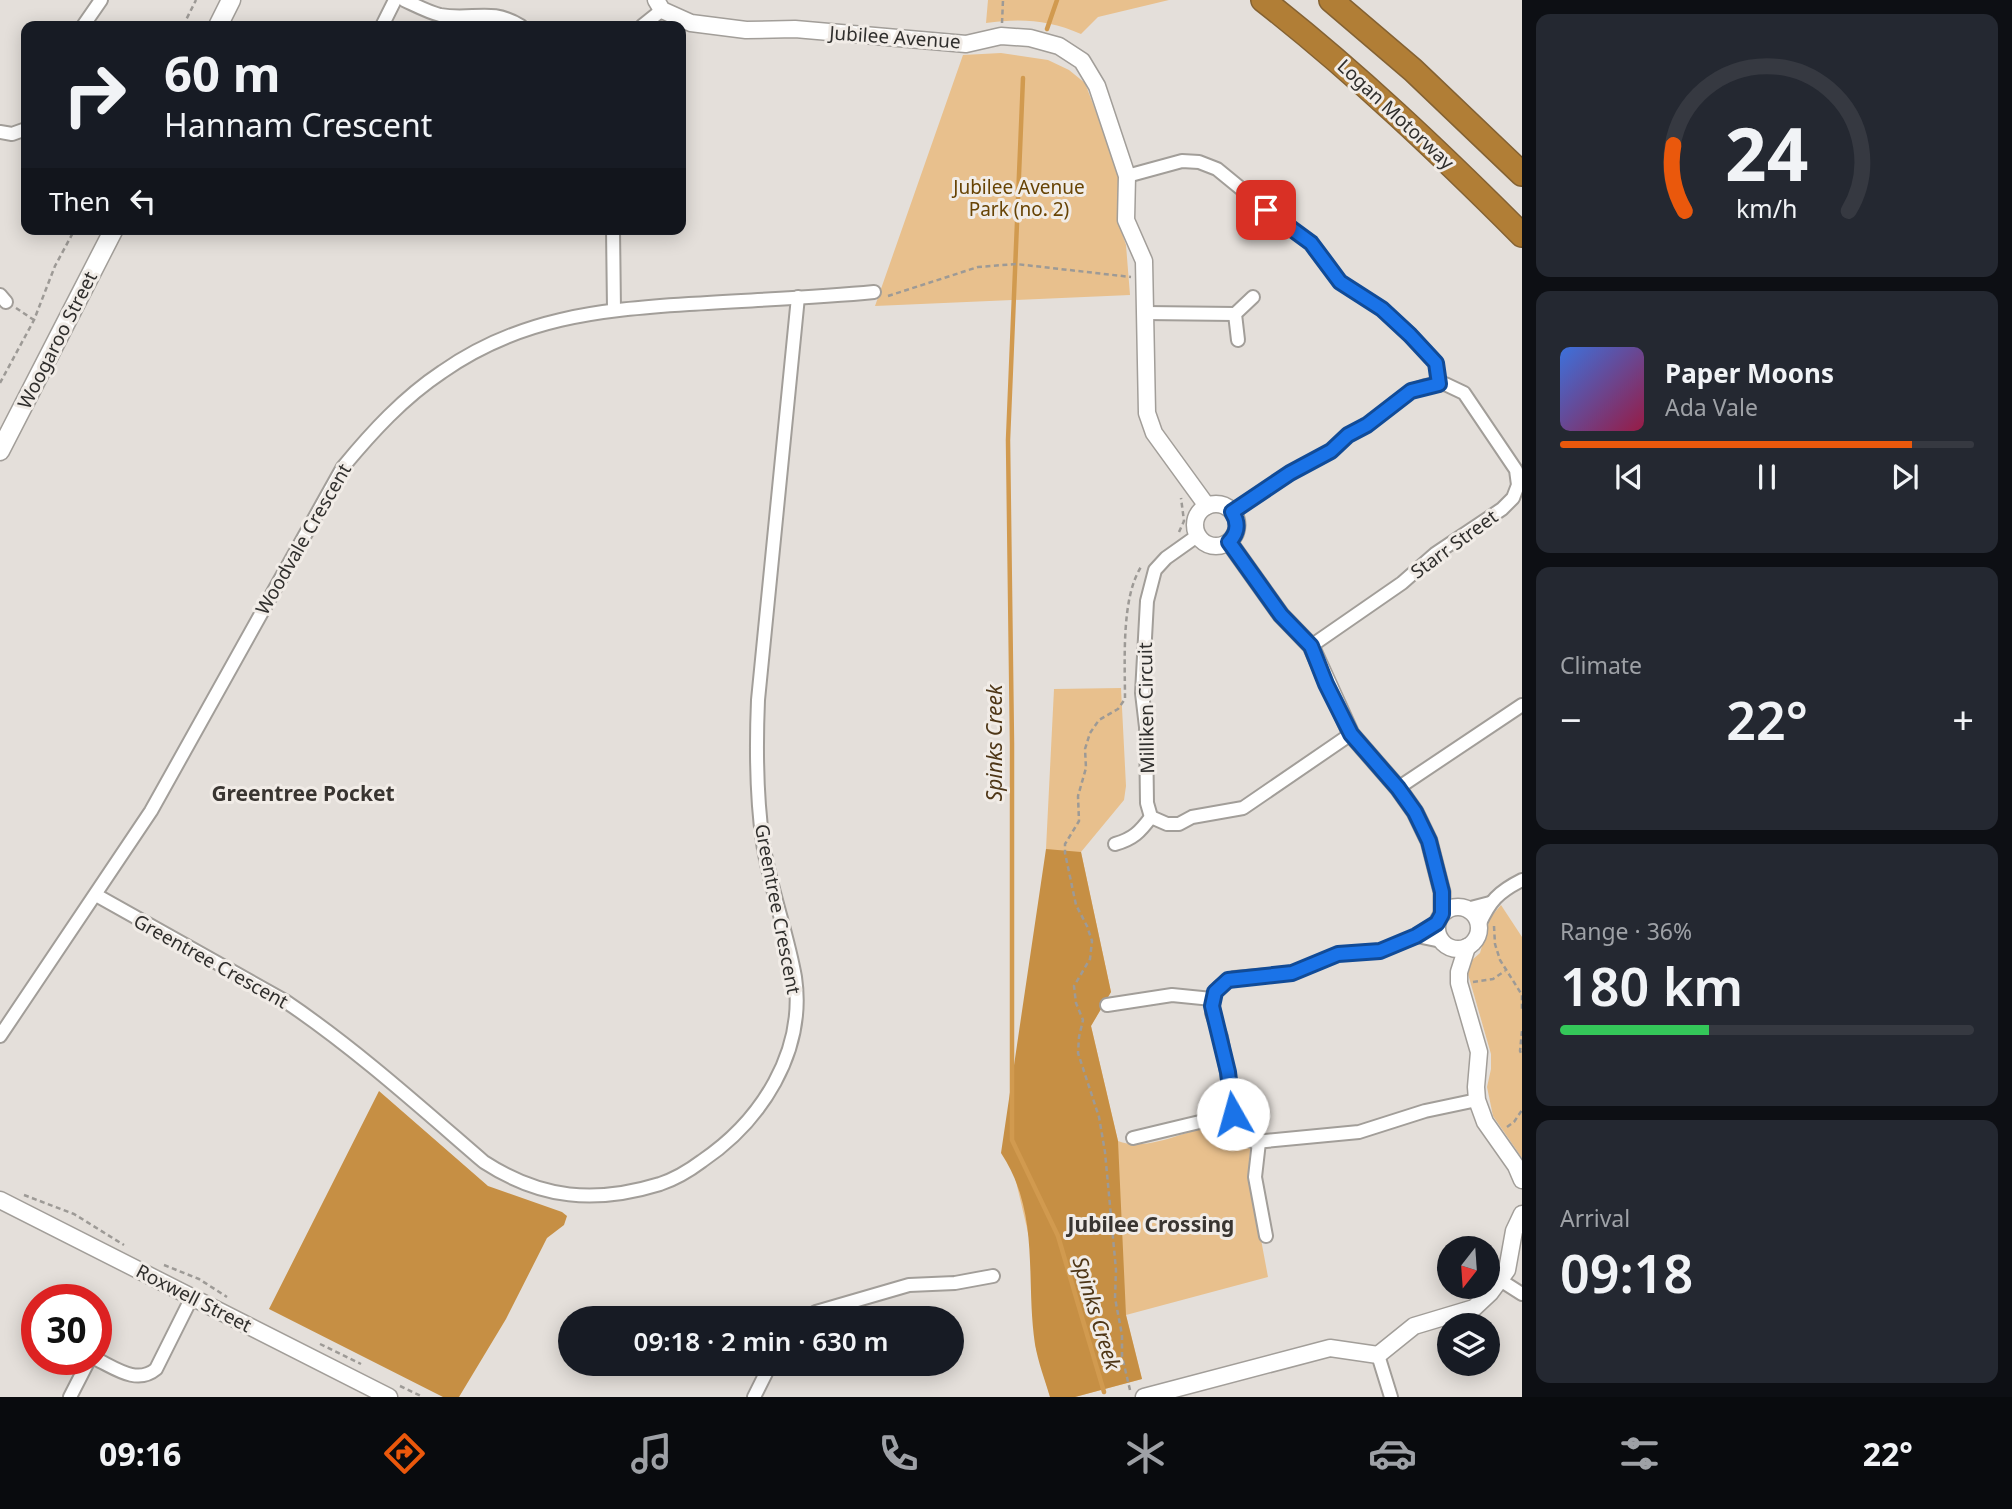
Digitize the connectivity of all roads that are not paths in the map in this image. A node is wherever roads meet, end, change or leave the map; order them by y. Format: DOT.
graph roads {
  1 [pos="101,0"];
  2 [pos="231,0"];
  3 [pos="396,0"];
  4 [pos="404,0"];
  5 [pos="1263,0"];
  6 [pos="1331,0"];
  7 [pos="659,5"];
  8 [pos="86,21"];
  9 [pos="220,21"];
  10 [pos="385,21"];
  11 [pos="512,21"];
  12 [pos="646,21"];
  13 [pos="0,132"];
  14 [pos="21,132"];
  15 [pos="1522,174"];
  16 [pos="1128,176"];
  17 [pos="111,235"];
  18 [pos="613,235"];
  19 [pos="1522,235"];
  20 [pos="871,293"];
  21 [pos="798,297"];
  22 [pos="1253,297"];
  23 [pos="614,309"];
  24 [pos="1145,313"];
  25 [pos="1236,314"];
  26 [pos="1238,340"];
  27 [pos="1439,384"];
  28 [pos="0,451"];
  29 [pos="1518,500"];
  30 [pos="1206,506"];
  31 [pos="1232,512"];
  32 [pos="1197,536"];
  33 [pos="1229,542"];
  34 [pos="1311,646"];
  35 [pos="1522,705"];
  36 [pos="1351,734"];
  37 [pos="1398,788"];
  38 [pos="1151,817"];
  39 [pos="1115,844"];
  40 [pos="1522,880"];
  41 [pos="1442,892"];
  42 [pos="96,895"];
  43 [pos="1490,903"];
  44 [pos="1463,908"];
  45 [pos="1440,918"];
  46 [pos="1479,925"];
  47 [pos="1416,936"];
  48 [pos="1445,944"];
  49 [pos="1467,947"];
  50 [pos="1459,977"];
  51 [pos="1212,999"];
  52 [pos="1107,1005"];
  53 [pos="0,1035"];
  54 [pos="1477,1100"];
  55 [pos="1233,1114"];
  56 [pos="1133,1138"];
  57 [pos="1259,1142"];
  58 [pos="1522,1180"];
  59 [pos="0,1200"];
  60 [pos="1522,1214"];
  61 [pos="1266,1236"];
  62 [pos="993,1276"];
  63 [pos="1500,1280"];
  64 [pos="1522,1294"];
  65 [pos="192,1297"];
  66 [pos="1484,1299"];
  67 [pos="837,1306"];
  68 [pos="1378,1355"];
  69 [pos="112,1367"];
  70 [pos="81,1375"];
  71 [pos="764,1376"];
  72 [pos="389,1389"];
  73 [pos="70,1397"];
  74 [pos="754,1397"];
  75 [pos="1144,1397"];
  76 [pos="1391,1397"];
  1 -- 8 [label="street"];
  2 -- 9 [label="main road"];
  3 -- 10 [label="street"];
  4 -- 11 [label="street"];
  5 -- 19 [label="highway, Logan Motorway"];
  6 -- 15 [label="highway"];
  7 -- 12 [label="street"];
  7 -- 16 [label="street, Jubilee Avenue"];
  13 -- 14 [label="street"];
  16 -- 24 [label="street, Jubilee Avenue"];
  16 -- 27 [label="street"];
  17 -- 28 [label="main road, Woogaroo Street"];
  18 -- 23 [label="street"];
  20 -- 21 [label="street, Woodvale Crescent"];
  21 -- 23 [label="street, Woodvale Crescent"];
  21 -- 42 [label="street, Greentree Crescent"];
  22 -- 25 [label="street"];
  23 -- 42 [label="street, Woodvale Crescent"];
  24 -- 25 [label="street"];
  24 -- 30 [label="street, Jubilee Avenue"];
  25 -- 26 [label="street"];
  27 -- 29 [label="street, Starr Street"];
  27 -- 31 [label="street"];
  29 -- 34 [label="street, Starr Street"];
  30 -- 31 [label="street"];
  30 -- 32 [label="street"];
  31 -- 33 [label="street"];
  32 -- 33 [label="street"];
  32 -- 38 [label="street, Milliken Circuit"];
  33 -- 34 [label="street"];
  34 -- 36 [label="street"];
  35 -- 37 [label="street"];
  36 -- 37 [label="street"];
  36 -- 38 [label="street"];
  37 -- 41 [label="street"];
  38 -- 39 [label="street"];
  40 -- 43 [label="street"];
  41 -- 44 [label="street"];
  41 -- 45 [label="street"];
  42 -- 53 [label="street, Woodvale Crescent"];
  43 -- 44 [label="street"];
  43 -- 46 [label="street"];
  44 -- 45 [label="street"];
  44 -- 46 [label="street"];
  45 -- 47 [label="street"];
  45 -- 48 [label="street"];
  46 -- 49 [label="street"];
  47 -- 48 [label="street"];
  47 -- 51 [label="street"];
  48 -- 49 [label="street"];
  48 -- 50 [label="street"];
  49 -- 50 [label="street"];
  50 -- 54 [label="street"];
  51 -- 52 [label="street"];
  51 -- 55 [label="street"];
  54 -- 57 [label="street"];
  54 -- 58 [label="street"];
  55 -- 56 [label="street"];
  55 -- 57 [label="street"];
  57 -- 61 [label="street"];
  59 -- 65 [label="street, Roxwell Street"];
  60 -- 63 [label="street"];
  62 -- 67 [label="street"];
  63 -- 64 [label="street"];
  65 -- 69 [label="street"];
  65 -- 72 [label="street, Roxwell Street"];
  66 -- 68 [label="street"];
  68 -- 75 [label="street"];
  68 -- 76 [label="street"];
  70 -- 73 [label="street"];
  71 -- 74 [label="street"];
}
